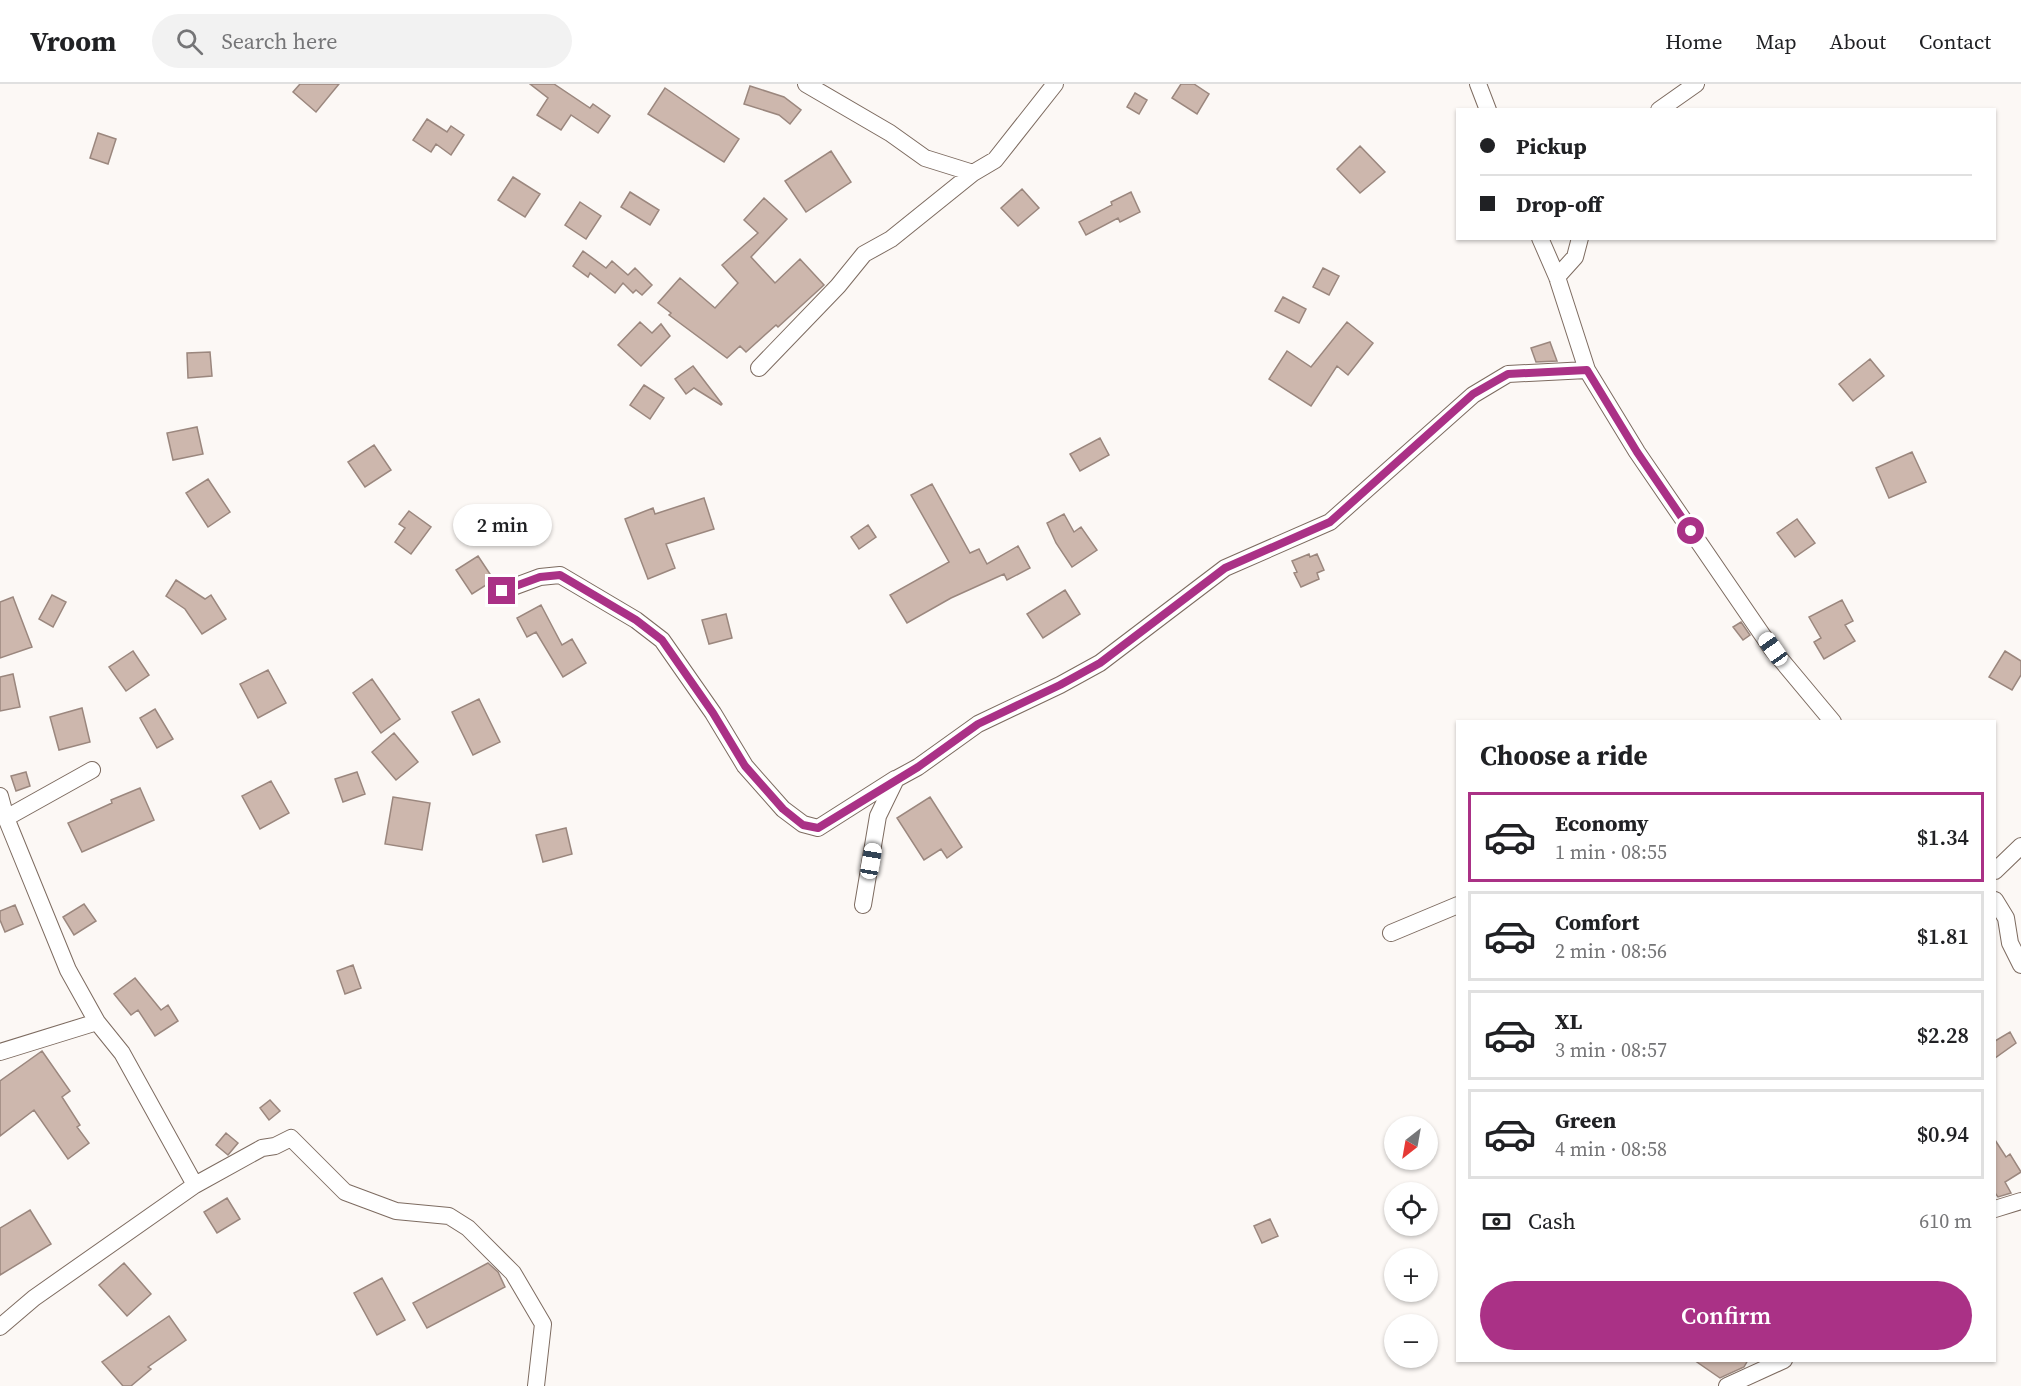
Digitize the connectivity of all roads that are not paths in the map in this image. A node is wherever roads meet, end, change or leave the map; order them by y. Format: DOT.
graph roads {
  1 [pos="806,84"];
  2 [pos="1055,84"];
  3 [pos="1478,84"];
  4 [pos="1696,84"];
  5 [pos="1487,108"];
  6 [pos="1662,108"];
  7 [pos="973,172"];
  8 [pos="1541,240"];
  9 [pos="1579,240"];
  10 [pos="1557,277"];
  11 [pos="759,368"];
  12 [pos="1587,370"];
  13 [pos="502,591"];
  14 [pos="1831,720"];
  15 [pos="92,770"];
  16 [pos="896,779"];
  17 [pos="0,796"];
  18 [pos="6,818"];
  19 [pos="2021,846"];
  20 [pos="1996,870"];
  21 [pos="1996,901"];
  22 [pos="863,905"];
  23 [pos="1456,906"];
  24 [pos="2014,915"];
  25 [pos="1391,933"];
  26 [pos="2021,965"];
  27 [pos="97,1022"];
  28 [pos="0,1052"];
  29 [pos="195,1185"];
  30 [pos="2021,1201"];
  31 [pos="1996,1209"];
  32 [pos="0,1327"];
  33 [pos="1780,1362"];
  34 [pos="536,1386"];
  35 [pos="1727,1386"];
  1 -- 7 [label="street"];
  2 -- 7 [label="street"];
  3 -- 5 [label="street"];
  4 -- 6 [label="street"];
  7 -- 11 [label="street"];
  8 -- 10 [label="street"];
  9 -- 10 [label="street"];
  10 -- 12 [label="street"];
  12 -- 14 [label="street"];
  12 -- 16 [label="street"];
  13 -- 16 [label="street"];
  15 -- 18 [label="street"];
  16 -- 22 [label="street"];
  17 -- 18 [label="street"];
  18 -- 27 [label="street"];
  19 -- 20 [label="street"];
  21 -- 24 [label="street"];
  23 -- 25 [label="street"];
  24 -- 26 [label="street"];
  27 -- 28 [label="street"];
  27 -- 29 [label="street"];
  29 -- 32 [label="street"];
  29 -- 34 [label="street"];
  30 -- 31 [label="street"];
  33 -- 35 [label="street"];
}
